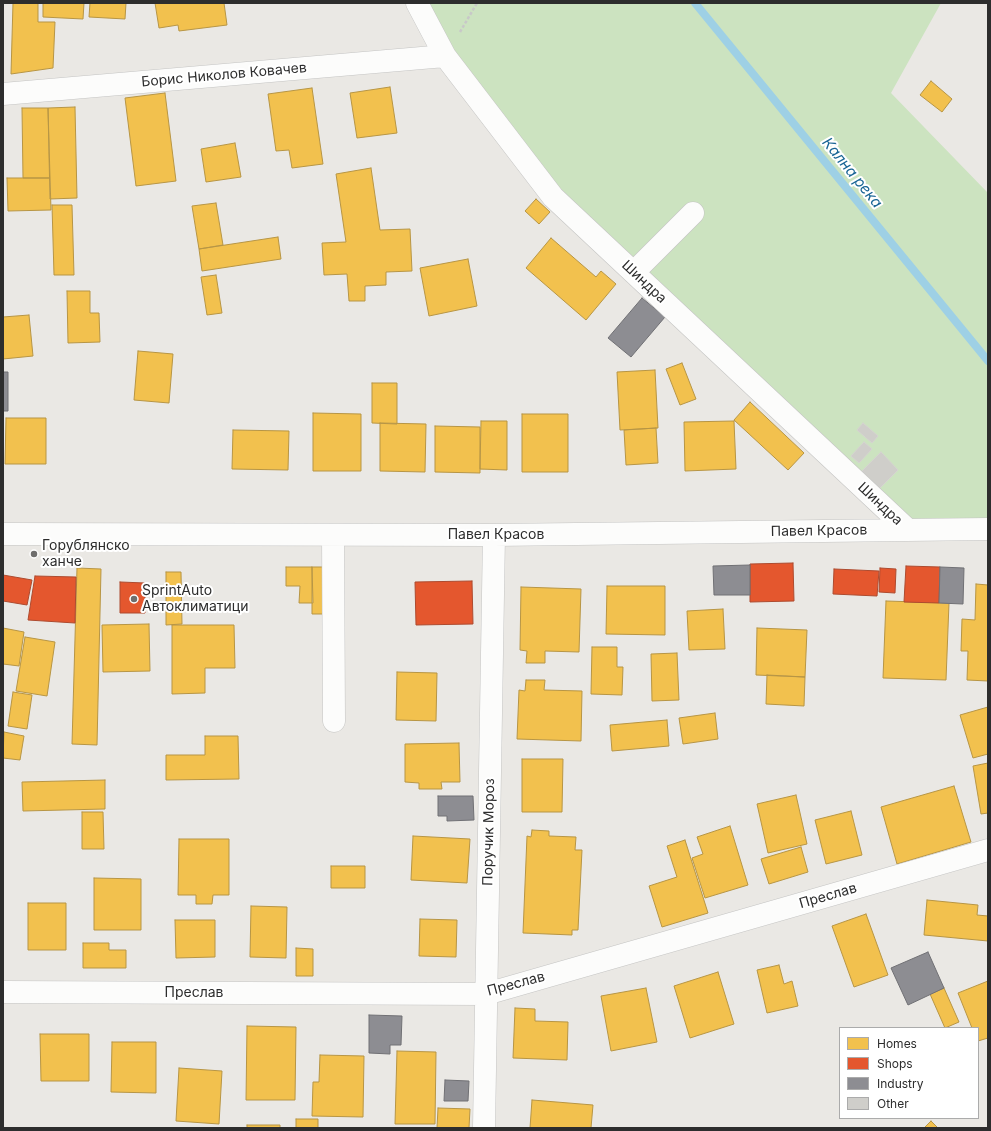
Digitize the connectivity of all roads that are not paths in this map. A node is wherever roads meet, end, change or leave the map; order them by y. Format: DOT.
graph roads {
  1 [pos="417,3"];
  2 [pos="445,56"];
  3 [pos="3,94"];
  4 [pos="693,213"];
  5 [pos="634,272"];
  6 [pos="988,529"];
  7 [pos="908,530"];
  8 [pos="3,534"];
  9 [pos="333,535"];
  10 [pos="494,536"];
  11 [pos="334,721"];
  12 [pos="988,850"];
  13 [pos="3,992"];
  14 [pos="486,994"];
  15 [pos="484,1128"];
  1 -- 2 [label="street, Шиндра"];
  2 -- 3 [label="street, Борис Николов Ковачев"];
  2 -- 5 [label="street, Шиндра"];
  4 -- 5 [label="street"];
  5 -- 7 [label="street, Шиндра"];
  6 -- 7 [label="street, Павел Красов"];
  7 -- 10 [label="street, Павел Красов"];
  8 -- 9 [label="street, Павел Красов"];
  9 -- 10 [label="street, Павел Красов"];
  9 -- 11 [label="street"];
  10 -- 14 [label="street, Поручик Мороз"];
  12 -- 14 [label="street, Преслав"];
  13 -- 14 [label="street, Преслав"];
  14 -- 15 [label="street, Поручик Мороз"];
}
